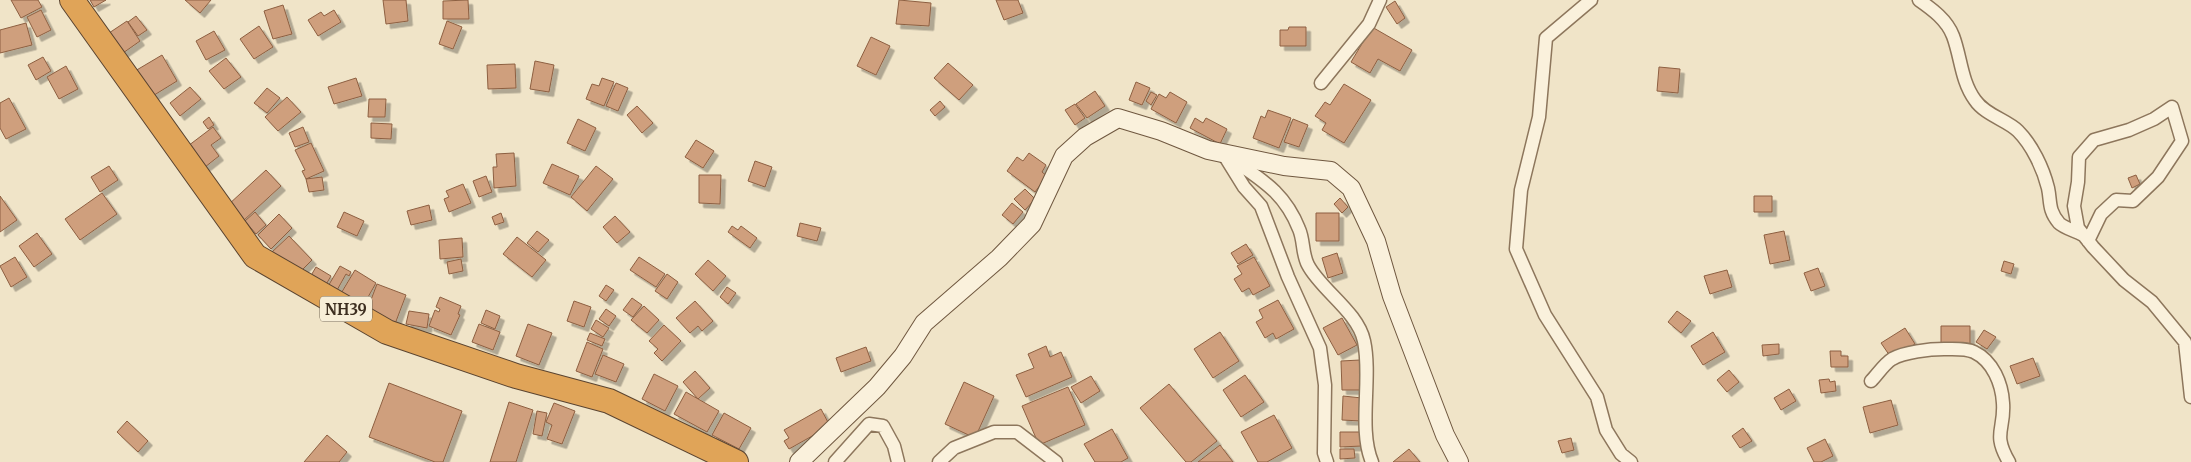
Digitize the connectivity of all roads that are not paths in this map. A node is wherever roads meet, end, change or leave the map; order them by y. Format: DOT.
graph roads {
  1 [pos="72,0"];
  2 [pos="1380,0"];
  3 [pos="1591,0"];
  4 [pos="1919,0"];
  5 [pos="1321,82"];
  6 [pos="1224,154"];
  7 [pos="2085,238"];
  8 [pos="1870,381"];
  9 [pos="2191,397"];
  10 [pos="736,462"];
  11 [pos="800,462"];
  12 [pos="835,462"];
  13 [pos="898,462"];
  14 [pos="939,462"];
  15 [pos="1056,462"];
  16 [pos="1328,462"];
  17 [pos="1372,462"];
  18 [pos="1459,462"];
  19 [pos="1631,462"];
  20 [pos="2009,462"];
  1 -- 10 [label="highway, NH39"];
  2 -- 5 [label="street"];
  3 -- 19 [label="street"];
  4 -- 7 [label="street"];
  6 -- 11 [label="street"];
  6 -- 16 [label="street"];
  6 -- 17 [label="street"];
  6 -- 18 [label="street"];
  7 -- 7 [label="street"];
  7 -- 9 [label="street"];
  8 -- 20 [label="street"];
  12 -- 13 [label="street"];
  14 -- 15 [label="street"];
}
